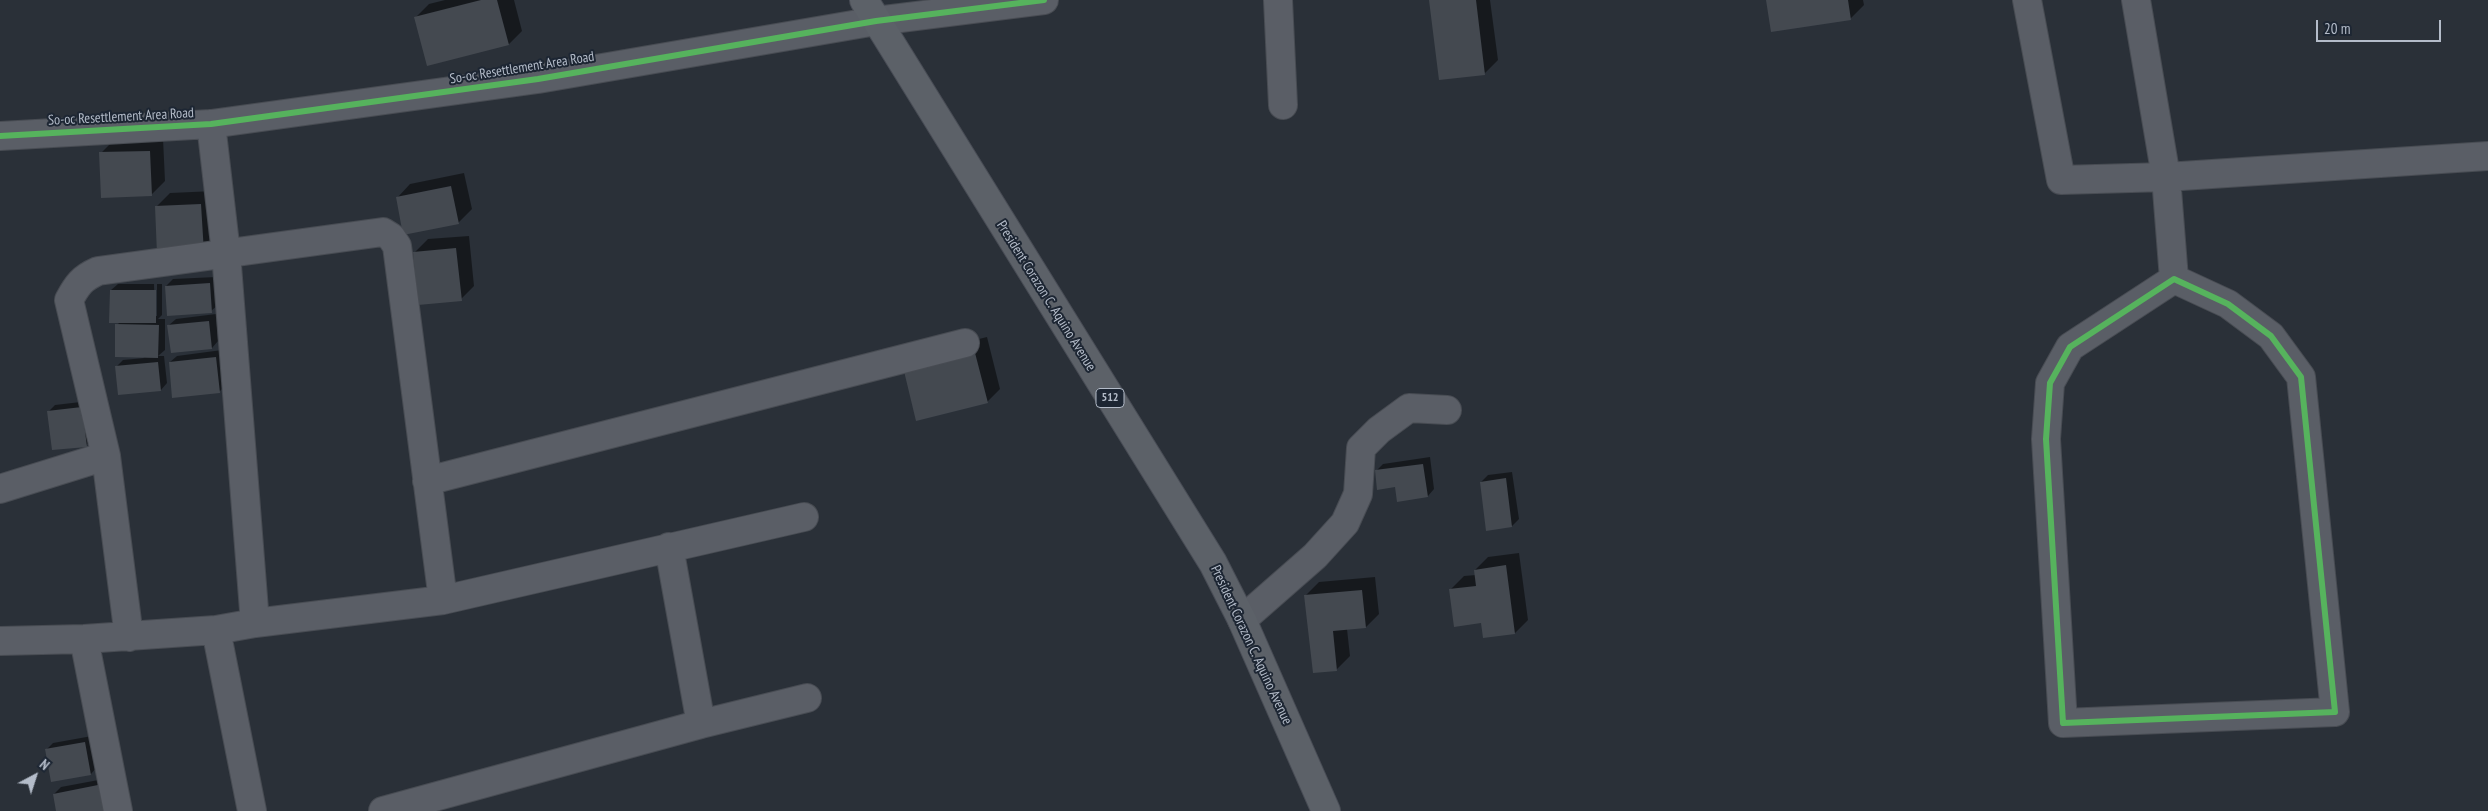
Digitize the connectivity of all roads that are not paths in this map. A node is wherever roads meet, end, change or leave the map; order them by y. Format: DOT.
graph roads {
  1 [pos="1044,0"];
  2 [pos="1278,0"];
  3 [pos="2027,0"];
  4 [pos="2136,0"];
  5 [pos="870,11"];
  6 [pos="1283,105"];
  7 [pos="211,124"];
  8 [pos="0,136"];
  9 [pos="2488,156"];
  10 [pos="2166,177"];
  11 [pos="226,253"];
  12 [pos="2174,279"];
  13 [pos="965,343"];
  14 [pos="1447,410"];
  15 [pos="106,456"];
  16 [pos="427,481"];
  17 [pos="0,489"];
  18 [pos="804,517"];
  19 [pos="669,547"];
  20 [pos="443,600"];
  21 [pos="1242,620"];
  22 [pos="255,623"];
  23 [pos="216,630"];
  24 [pos="129,637"];
  25 [pos="84,639"];
  26 [pos="0,642"];
  27 [pos="807,698"];
  28 [pos="701,724"];
  29 [pos="118,811"];
  30 [pos="252,811"];
  31 [pos="383,811"];
  32 [pos="1326,811"];
  1 -- 5 [label="street, So-oc Resettlement Area Road"];
  2 -- 6 [label="street"];
  3 -- 10 [label="street"];
  4 -- 10 [label="street"];
  5 -- 7 [label="street, So-oc Resettlement Area Road"];
  5 -- 21 [label="main road, President Corazon C. Aquino Avenue / 512"];
  7 -- 8 [label="street, So-oc Resettlement Area Road"];
  7 -- 11 [label="street"];
  9 -- 10 [label="street"];
  10 -- 12 [label="street"];
  11 -- 15 [label="street"];
  11 -- 16 [label="street"];
  11 -- 22 [label="street"];
  12 -- 12 [label="street"];
  13 -- 16 [label="street"];
  14 -- 21 [label="street"];
  15 -- 17 [label="street"];
  15 -- 24 [label="street"];
  16 -- 20 [label="street"];
  18 -- 19 [label="street"];
  19 -- 20 [label="street"];
  19 -- 28 [label="street"];
  20 -- 22 [label="street"];
  21 -- 32 [label="main road, President Corazon C. Aquino Avenue / 512"];
  22 -- 23 [label="street"];
  23 -- 24 [label="street"];
  23 -- 30 [label="street"];
  24 -- 25 [label="street"];
  25 -- 26 [label="street"];
  25 -- 29 [label="street"];
  27 -- 28 [label="street"];
  28 -- 31 [label="street"];
}
